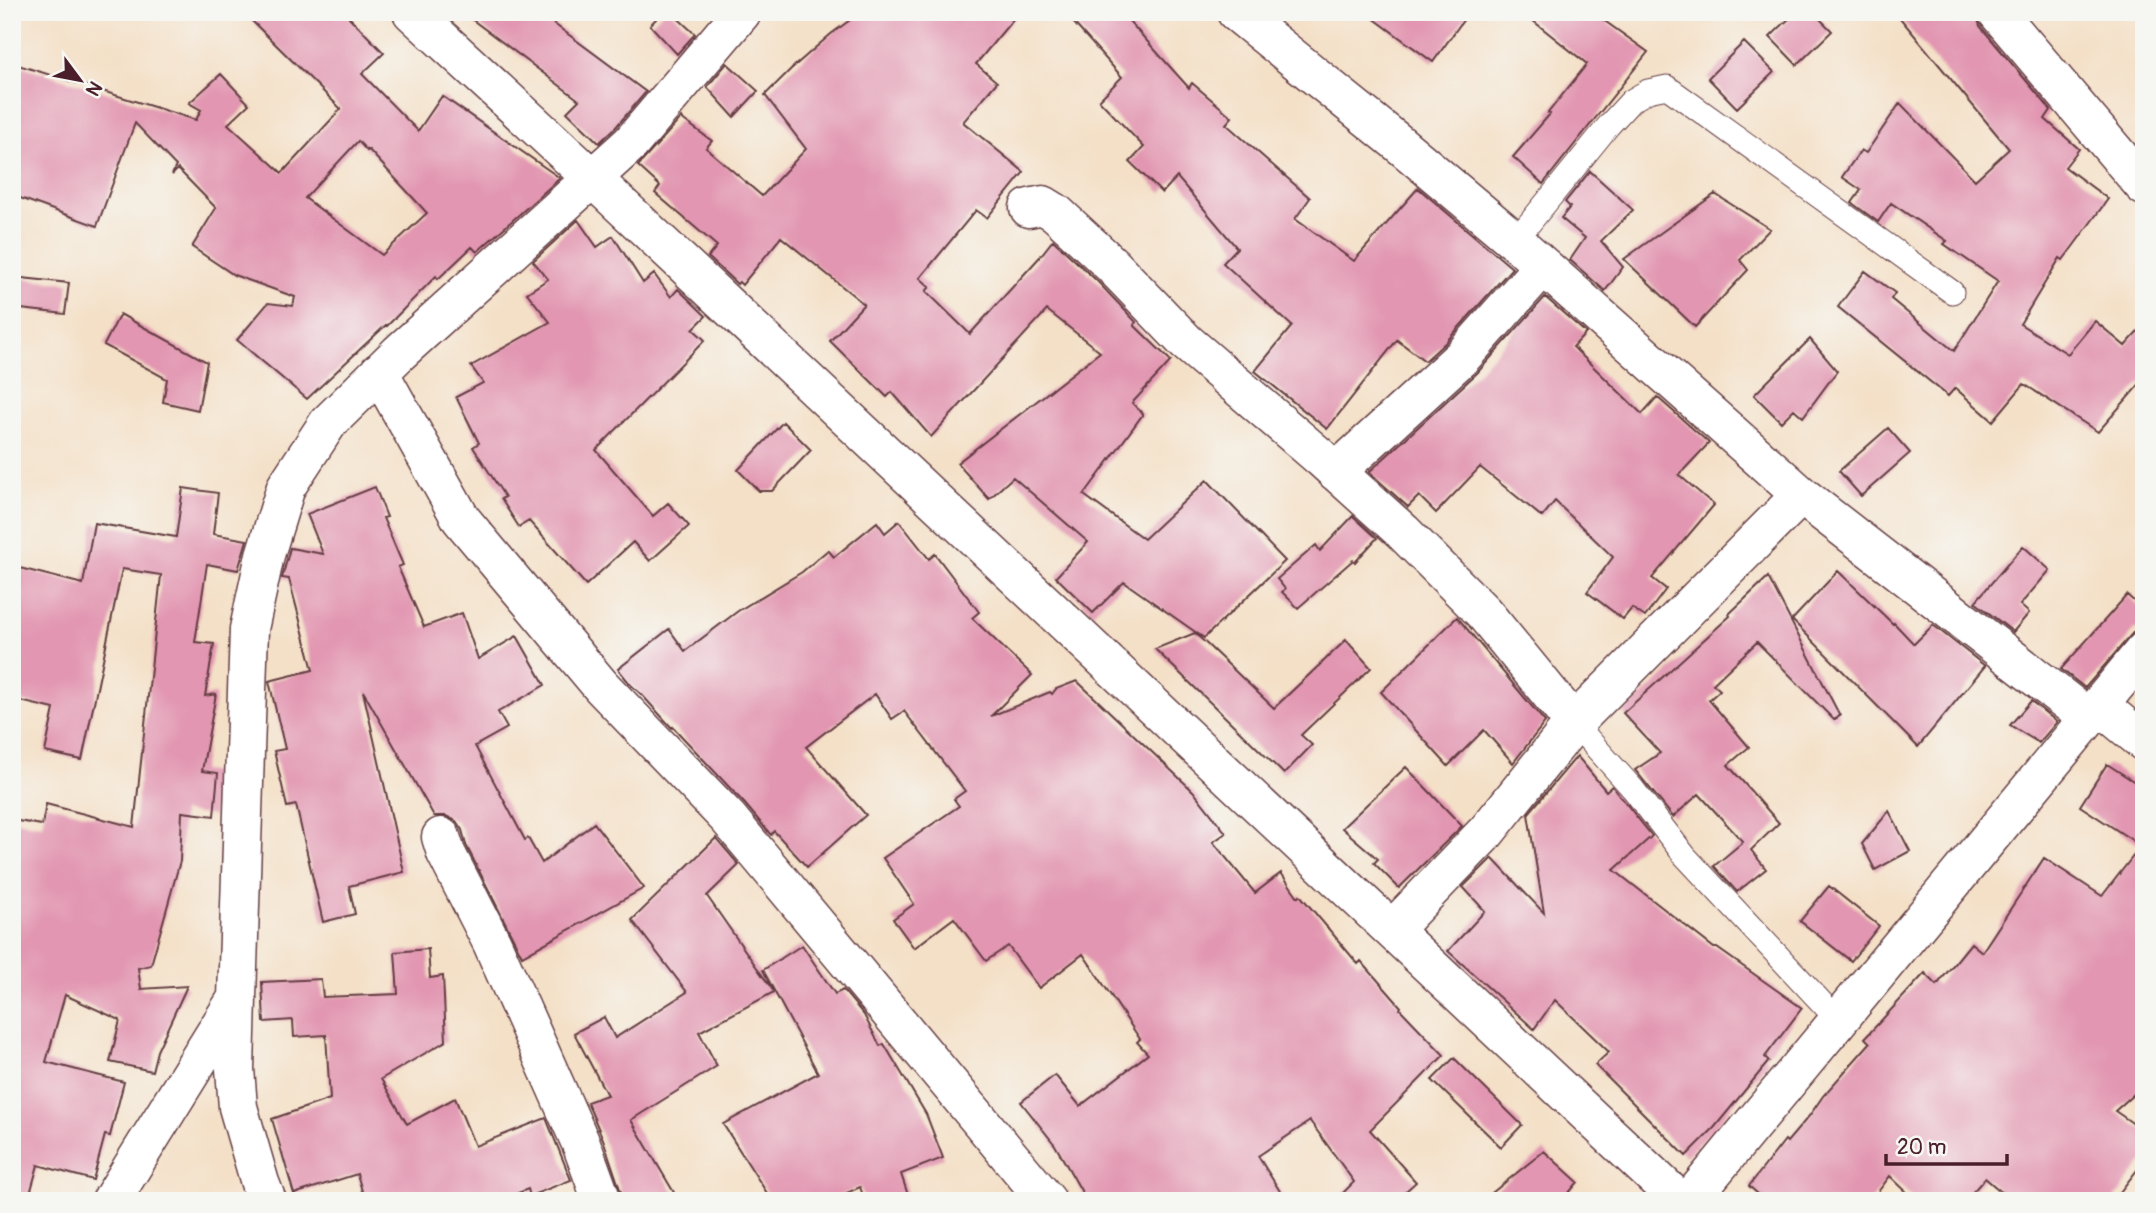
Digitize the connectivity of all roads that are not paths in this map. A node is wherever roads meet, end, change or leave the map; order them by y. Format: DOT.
graph roads {
  1 [pos="412,12"];
  2 [pos="742,12"];
  3 [pos="1236,12"];
  4 [pos="1997,12"];
  5 [pos="592,178"];
  6 [pos="2144,186"];
  7 [pos="1029,208"];
  8 [pos="1515,241"];
  9 [pos="1543,266"];
  10 [pos="1952,292"];
  11 [pos="379,372"];
  12 [pos="1336,471"];
  13 [pos="1801,495"];
  14 [pos="2144,651"];
  15 [pos="2093,711"];
  16 [pos="1574,723"];
  17 [pos="2144,741"];
  18 [pos="441,837"];
  19 [pos="1392,930"];
  20 [pos="237,998"];
  21 [pos="1838,1020"];
  22 [pos="111,1201"];
  23 [pos="267,1201"];
  24 [pos="601,1201"];
  25 [pos="1047,1201"];
  26 [pos="1680,1201"];
  27 [pos="1689,1201"];
  1 -- 5 [label="street"];
  2 -- 5 [label="street"];
  3 -- 8 [label="street"];
  4 -- 6 [label="street"];
  5 -- 11 [label="street"];
  5 -- 19 [label="street"];
  7 -- 12 [label="street"];
  8 -- 9 [label="street"];
  8 -- 10 [label="lane"];
  9 -- 12 [label="street"];
  9 -- 13 [label="street"];
  11 -- 20 [label="street"];
  11 -- 25 [label="street"];
  12 -- 16 [label="street"];
  13 -- 15 [label="street"];
  13 -- 16 [label="street"];
  14 -- 15 [label="street"];
  15 -- 17 [label="street"];
  15 -- 21 [label="street"];
  16 -- 19 [label="street"];
  16 -- 21 [label="lane"];
  18 -- 24 [label="street"];
  19 -- 26 [label="street"];
  20 -- 22 [label="street"];
  20 -- 23 [label="street"];
  21 -- 27 [label="street"];
}
